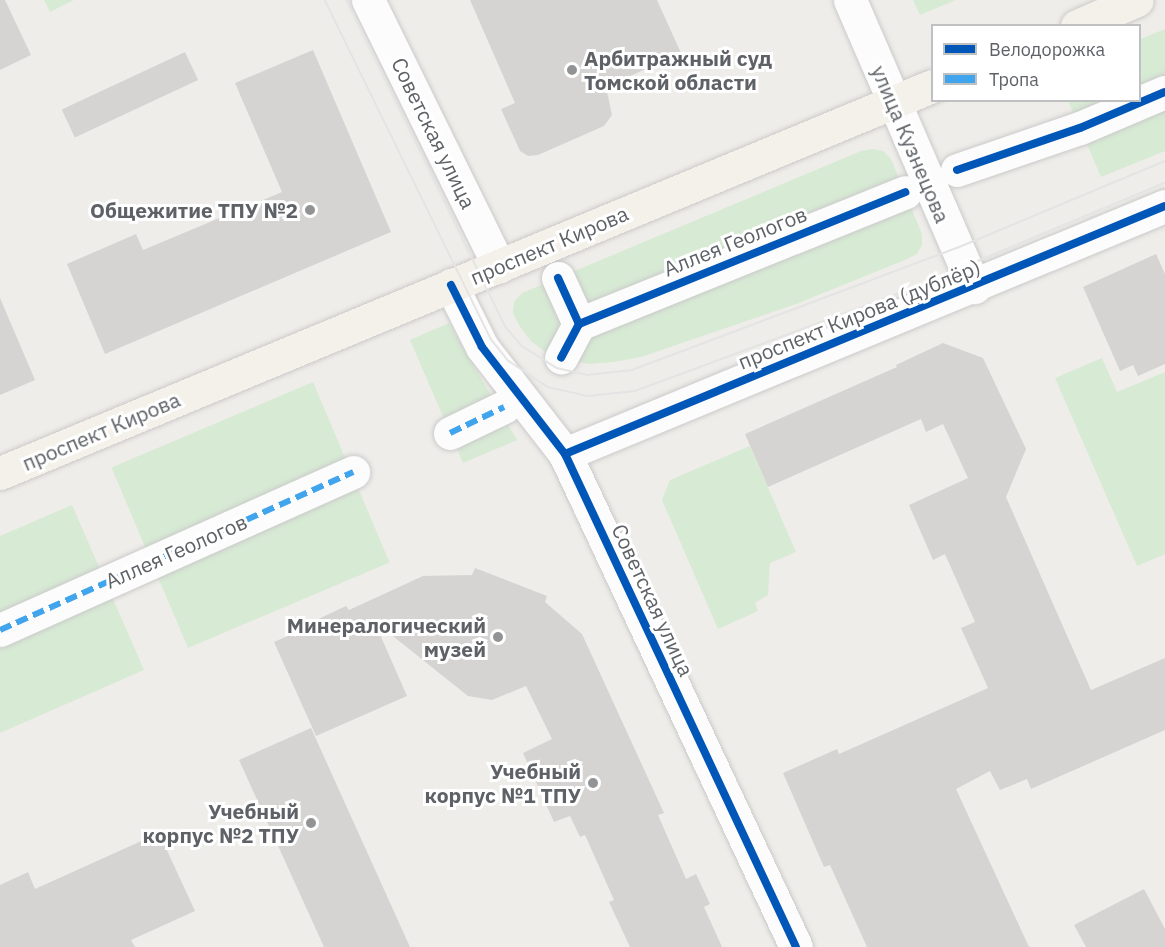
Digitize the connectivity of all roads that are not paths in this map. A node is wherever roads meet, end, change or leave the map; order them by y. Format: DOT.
graph roads {
  1 [pos="368,0"];
  2 [pos="850,0"];
  3 [pos="1137,0"];
  4 [pos="1082,24"];
  5 [pos="931,87"];
  6 [pos="1165,92"];
  7 [pos="892,102"];
  8 [pos="957,170"];
  9 [pos="904,192"];
  10 [pos="1165,206"];
  11 [pos="499,266"];
  12 [pos="558,278"];
  13 [pos="451,285"];
  14 [pos="974,287"];
  15 [pos="579,324"];
  16 [pos="561,358"];
  17 [pos="504,407"];
  18 [pos="450,433"];
  19 [pos="565,454"];
  20 [pos="352,472"];
  21 [pos="0,473"];
  22 [pos="0,630"];
  23 [pos="796,947"];
  1 -- 11 [label="street, Советская улица"];
  2 -- 7 [label="street, улица Кузнецова"];
  3 -- 4 [label="main road"];
  5 -- 7 [label="main road, проспект Кирова"];
  6 -- 8 [label="street"];
  7 -- 11 [label="main road, проспект Кирова"];
  7 -- 14 [label="street, улица Кузнецова"];
  9 -- 15 [label="street, Аллея Геологов"];
  10 -- 14 [label="street, проспект Кирова (дублёр)"];
  11 -- 13 [label="main road, проспект Кирова"];
  12 -- 15 [label="street"];
  13 -- 19 [label="street, Советская улица"];
  13 -- 21 [label="main road, проспект Кирова"];
  14 -- 19 [label="street, проспект Кирова (дублёр)"];
  15 -- 16 [label="street"];
  17 -- 18 [label="street"];
  19 -- 23 [label="street, Советская улица"];
  20 -- 22 [label="street, Аллея Геологов"];
}
